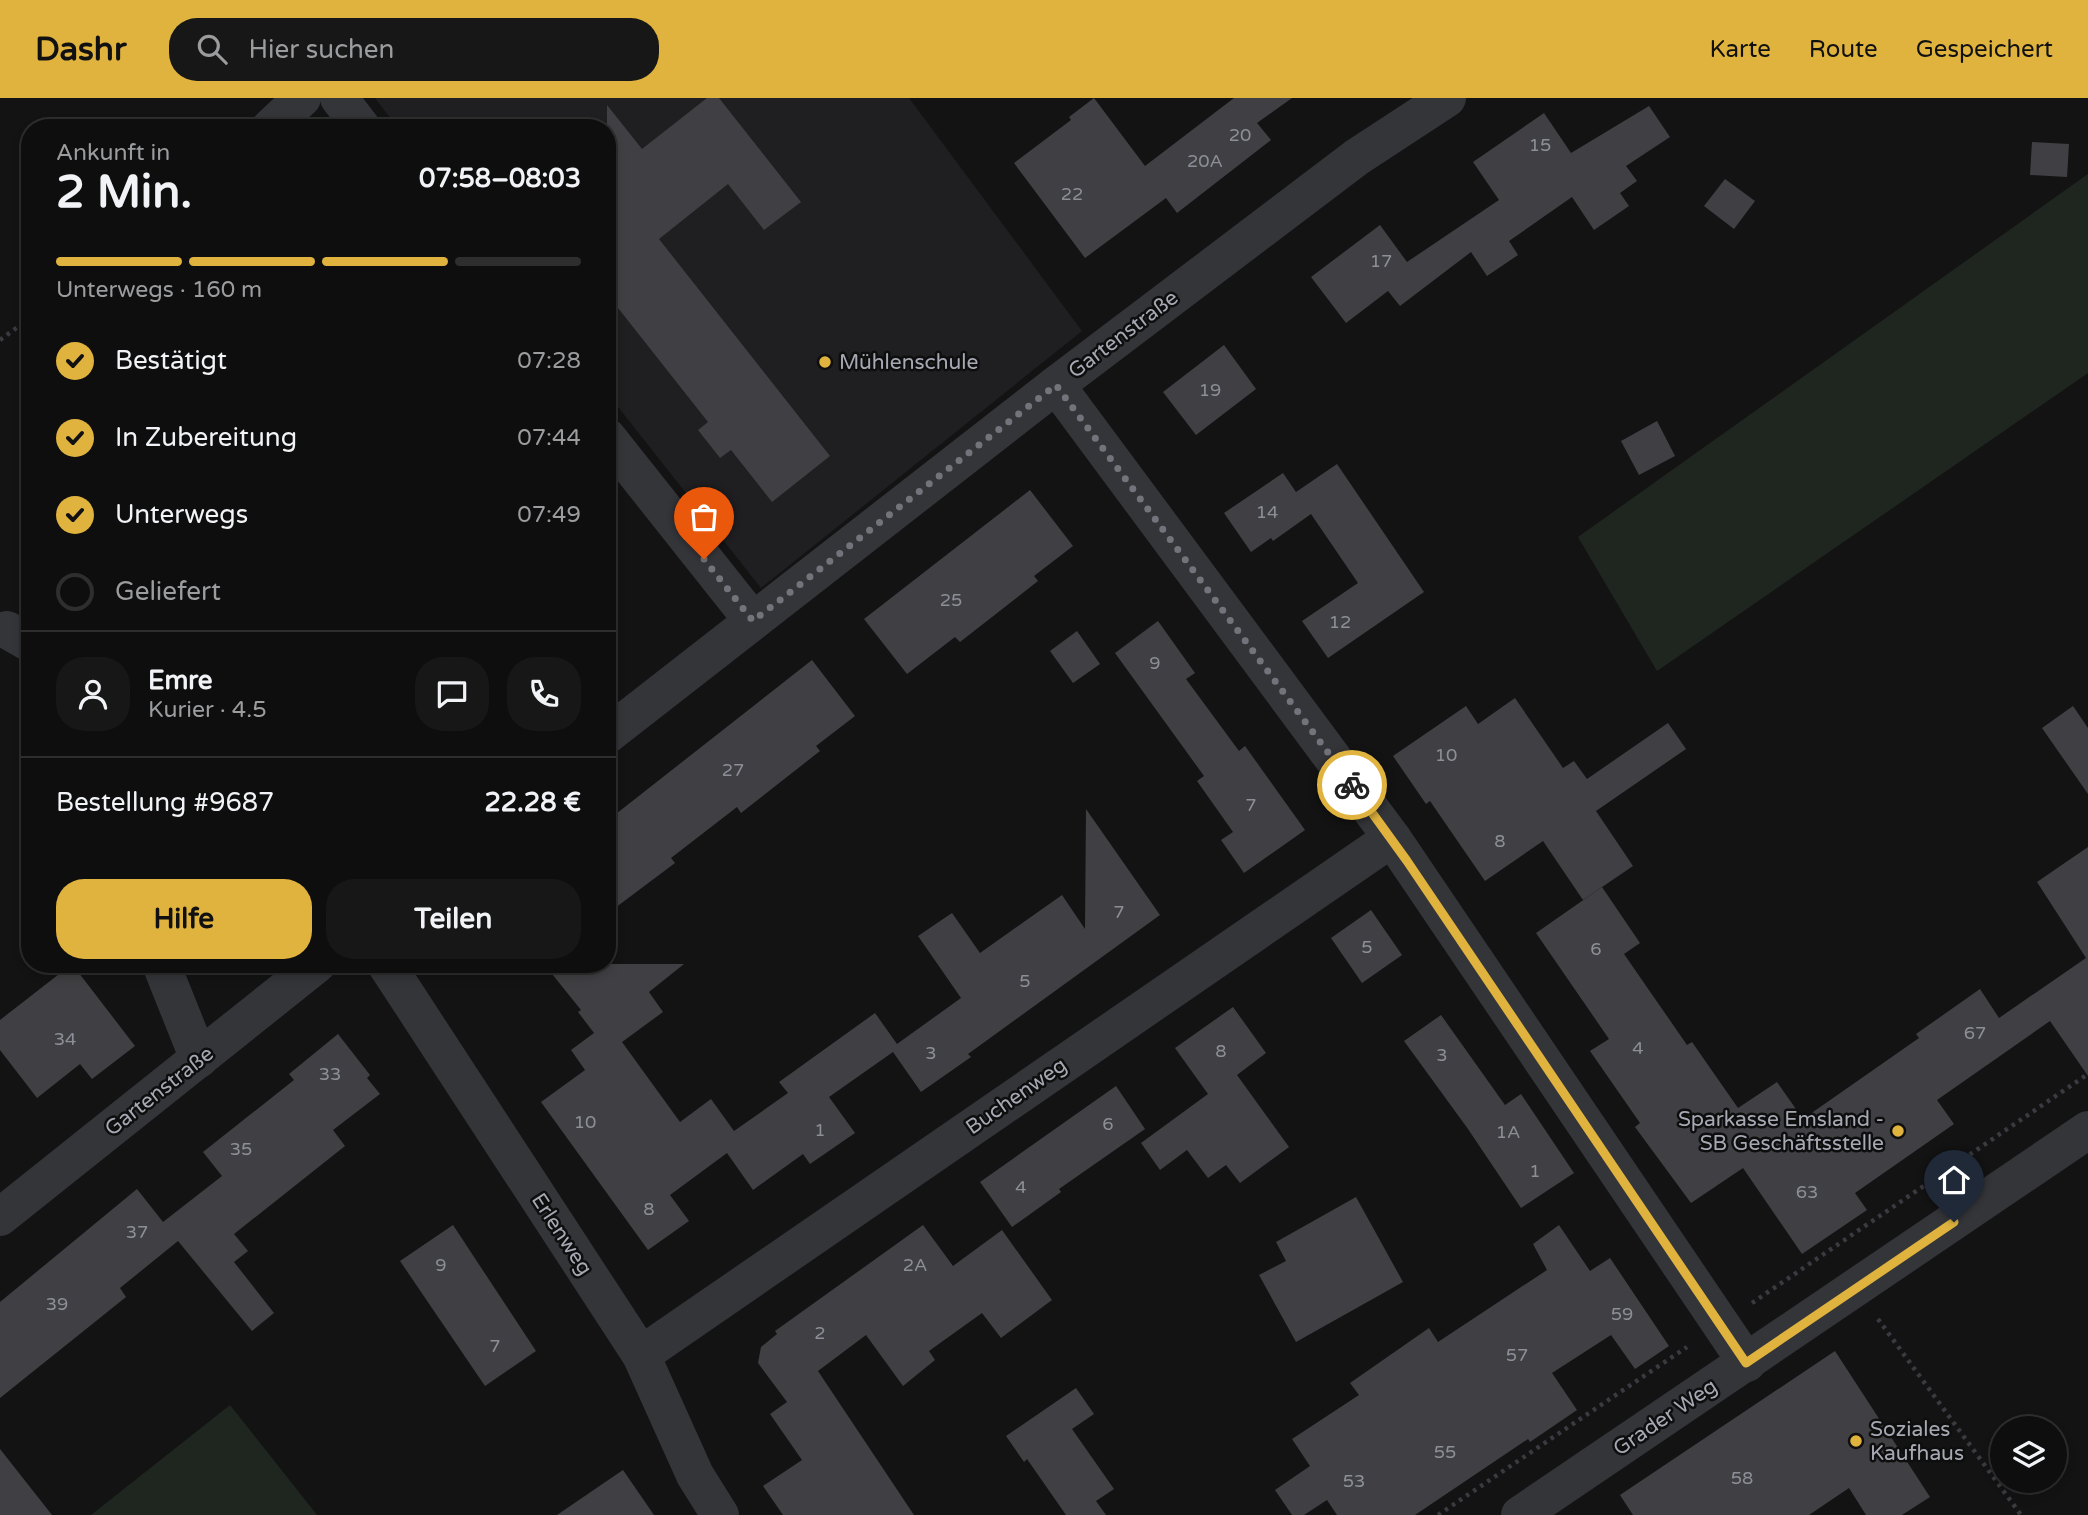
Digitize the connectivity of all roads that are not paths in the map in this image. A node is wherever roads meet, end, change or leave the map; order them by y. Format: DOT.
graph roads {
  1 [pos="302,98"];
  2 [pos="339,98"];
  3 [pos="1447,98"];
  4 [pos="280,119"];
  5 [pos="355,119"];
  6 [pos="1056,385"];
  7 [pos="616,448"];
  8 [pos="753,621"];
  9 [pos="616,729"];
  10 [pos="1392,838"];
  11 [pos="165,973"];
  12 [pos="306,973"];
  13 [pos="392,973"];
  14 [pos="199,1059"];
  15 [pos="2088,1130"];
  16 [pos="0,1217"];
  17 [pos="641,1355"];
  18 [pos="1746,1363"];
  19 [pos="720,1515"];
  20 [pos="1520,1515"];
  1 -- 4 [label="street"];
  2 -- 5 [label="street"];
  3 -- 6 [label="street, Gartenstraße"];
  6 -- 8 [label="street, Gartenstraße"];
  6 -- 10 [label="street"];
  7 -- 8 [label="street"];
  8 -- 9 [label="street, Gartenstraße"];
  10 -- 17 [label="street, Buchenweg"];
  10 -- 18 [label="street"];
  11 -- 14 [label="street"];
  12 -- 14 [label="street, Gartenstraße"];
  13 -- 17 [label="street, Erlenweg"];
  14 -- 16 [label="street, Gartenstraße"];
  15 -- 18 [label="street, Grader Weg"];
  17 -- 19 [label="street, Erlenweg"];
  18 -- 20 [label="street, Grader Weg"];
}
